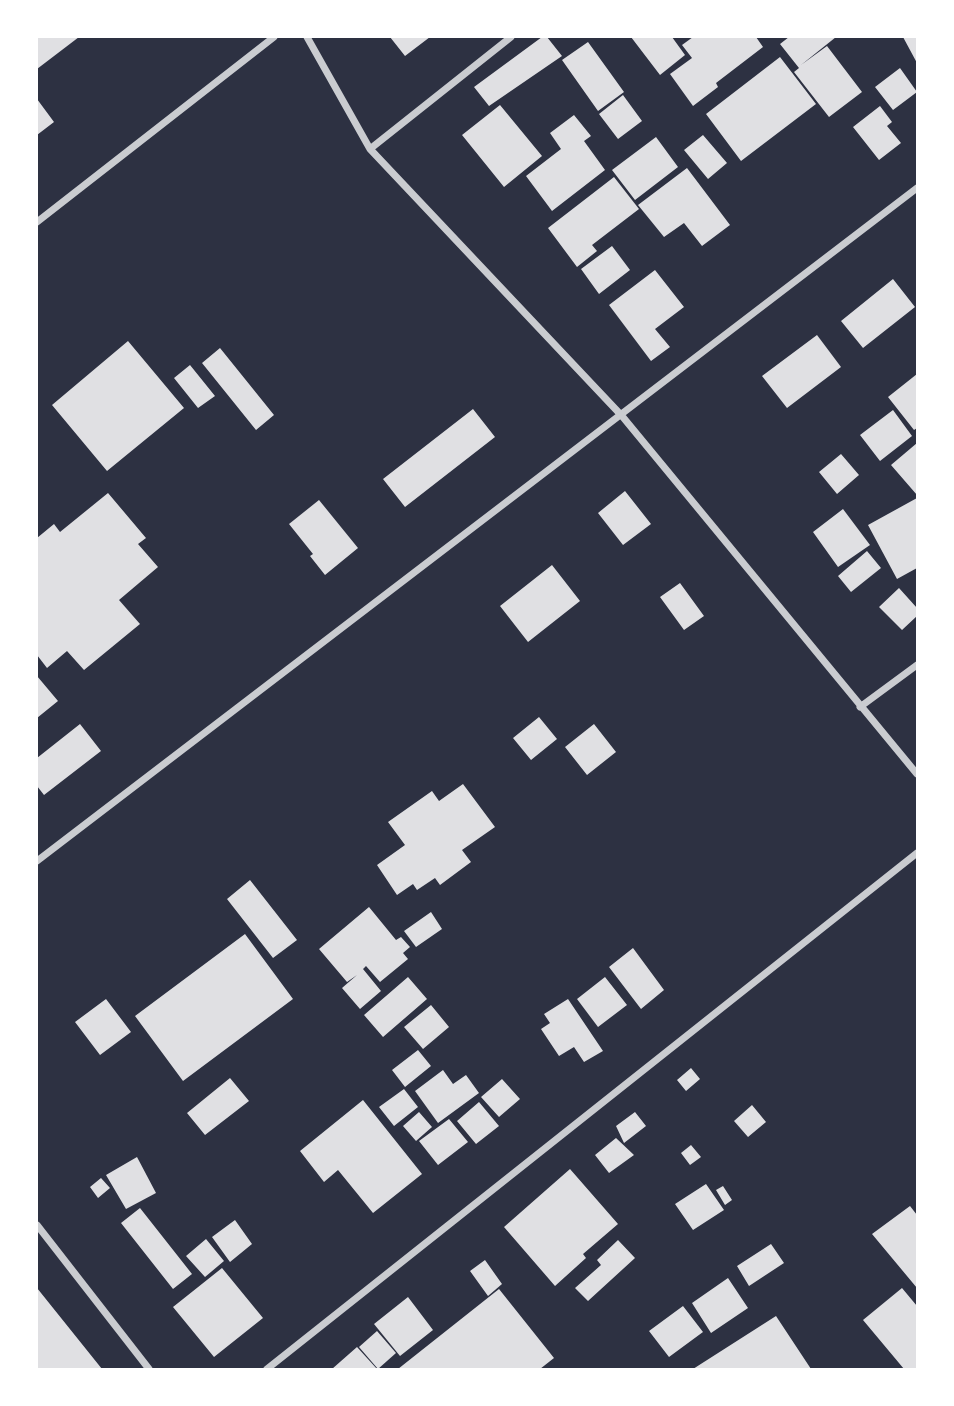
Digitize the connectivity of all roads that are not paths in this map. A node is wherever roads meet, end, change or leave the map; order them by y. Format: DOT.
graph roads {
  1 [pos="274,37"];
  2 [pos="307,37"];
  3 [pos="511,37"];
  4 [pos="370,149"];
  5 [pos="917,188"];
  6 [pos="37,222"];
  7 [pos="622,416"];
  8 [pos="917,665"];
  9 [pos="860,707"];
  10 [pos="917,774"];
  11 [pos="917,853"];
  12 [pos="37,861"];
  13 [pos="37,1225"];
  14 [pos="149,1369"];
  15 [pos="267,1369"];
  1 -- 6 [label="street"];
  2 -- 4 [label="street"];
  3 -- 4 [label="street"];
  4 -- 7 [label="street"];
  5 -- 7 [label="street"];
  7 -- 9 [label="street"];
  7 -- 12 [label="street"];
  8 -- 9 [label="street"];
  9 -- 10 [label="street"];
  11 -- 15 [label="street"];
  13 -- 14 [label="street"];
}
